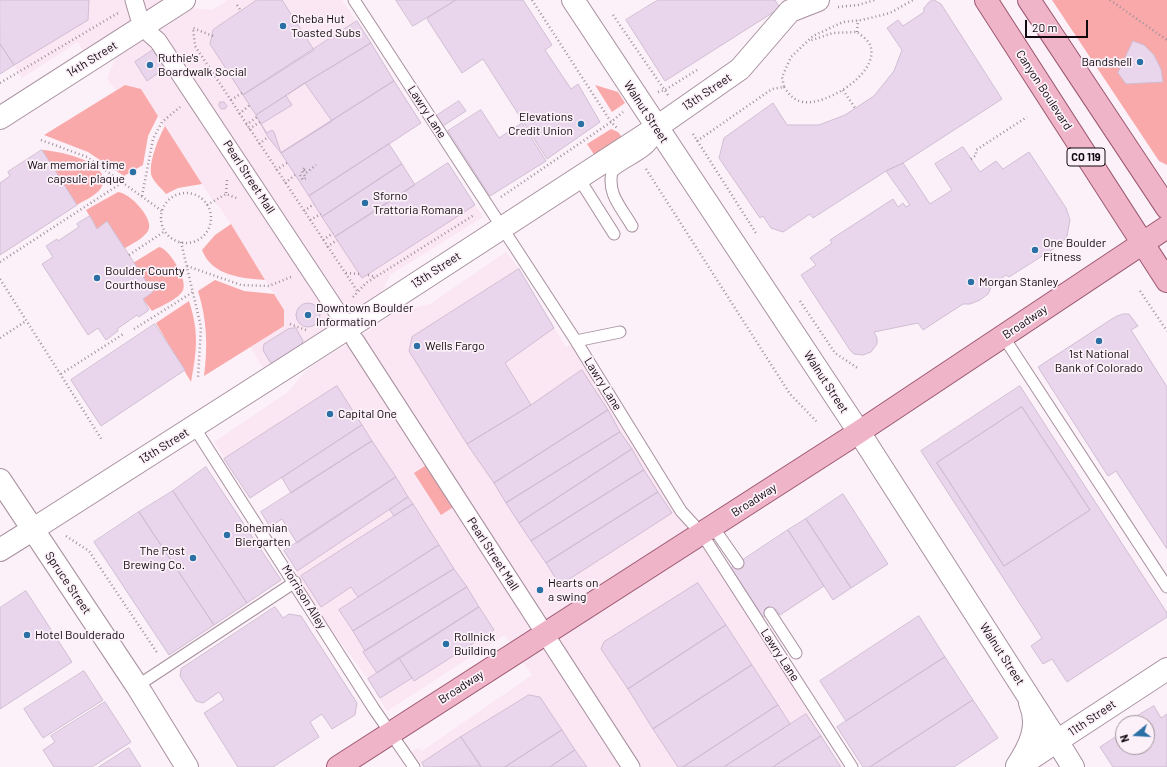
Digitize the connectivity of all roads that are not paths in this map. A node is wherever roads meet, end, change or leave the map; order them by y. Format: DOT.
graph roads {
  1 [pos="184,0"];
  2 [pos="354,0"];
  3 [pos="573,0"];
  4 [pos="818,0"];
  5 [pos="986,0"];
  6 [pos="1029,0"];
  7 [pos="150,34"];
  8 [pos="0,118"];
  9 [pos="657,127"];
  10 [pos="578,177"];
  11 [pos="1167,208"];
  12 [pos="632,226"];
  13 [pos="502,227"];
  14 [pos="1167,228"];
  15 [pos="614,234"];
  16 [pos="1142,243"];
  17 [pos="1167,281"];
  18 [pos="341,318"];
  19 [pos="620,332"];
  20 [pos="1003,336"];
  21 [pos="355,340"];
  22 [pos="576,341"];
  23 [pos="194,427"];
  24 [pos="859,432"];
  25 [pos="0,480"];
  26 [pos="32,530"];
  27 [pos="707,530"];
  28 [pos="0,550"];
  29 [pos="738,563"];
  30 [pos="295,582"];
  31 [pos="1167,587"];
  32 [pos="770,613"];
  33 [pos="544,634"];
  34 [pos="796,654"];
  35 [pos="1167,669"];
  36 [pos="137,686"];
  37 [pos="1023,687"];
  38 [pos="391,734"];
  39 [pos="1057,741"];
  40 [pos="187,767"];
  41 [pos="338,767"];
  42 [pos="414,767"];
  43 [pos="632,767"];
  44 [pos="852,767"];
  45 [pos="1017,767"];
  46 [pos="1073,767"];
  1 -- 8 [label="street, 14th Street"];
  2 -- 13 [label="lane, Lawry Lane"];
  3 -- 9 [label="street, Walnut Street"];
  4 -- 9 [label="street, 13th Street"];
  5 -- 16 [label="main road, Canyon Boulevard / CO 119"];
  6 -- 11 [label="main road"];
  7 -- 18 [label="street, Pearl Street Mall"];
  9 -- 10 [label="street, 13th Street"];
  9 -- 12 [label="lane"];
  9 -- 24 [label="street, Walnut Street"];
  10 -- 13 [label="street, 13th Street"];
  10 -- 15 [label="lane"];
  13 -- 22 [label="lane, Lawry Lane"];
  13 -- 23 [label="street, 13th Street"];
  14 -- 16 [label="main road, Broadway"];
  16 -- 17 [label="main road, Canyon Boulevard / CO 119"];
  16 -- 20 [label="main road, Broadway"];
  19 -- 22 [label="lane"];
  20 -- 24 [label="main road, Broadway"];
  20 -- 31 [label="lane"];
  21 -- 33 [label="street, Pearl Street Mall"];
  22 -- 27 [label="lane, Lawry Lane"];
  23 -- 26 [label="street, 13th Street"];
  23 -- 30 [label="lane, Morrison Alley"];
  24 -- 27 [label="main road, Broadway"];
  24 -- 37 [label="street, Walnut Street"];
  25 -- 26 [label="street, Spruce Street"];
  26 -- 28 [label="street, 13th Street"];
  26 -- 36 [label="street, Spruce Street"];
  27 -- 29 [label="lane"];
  27 -- 33 [label="main road, Broadway"];
  27 -- 44 [label="lane, Lawry Lane"];
  30 -- 36 [label="lane"];
  30 -- 38 [label="lane, Morrison Alley"];
  32 -- 34 [label="lane"];
  33 -- 38 [label="main road, Broadway"];
  33 -- 43 [label="street, Pearl Street Mall"];
  35 -- 39 [label="street, 11th Street"];
  36 -- 40 [label="street, Spruce Street"];
  37 -- 39 [label="street, Walnut Street"];
  37 -- 45 [label="street"];
  38 -- 41 [label="main road, Broadway"];
  38 -- 42 [label="lane, Morrison Alley"];
  39 -- 45 [label="street, 11th Street"];
  39 -- 46 [label="street, Walnut Street"];
}
